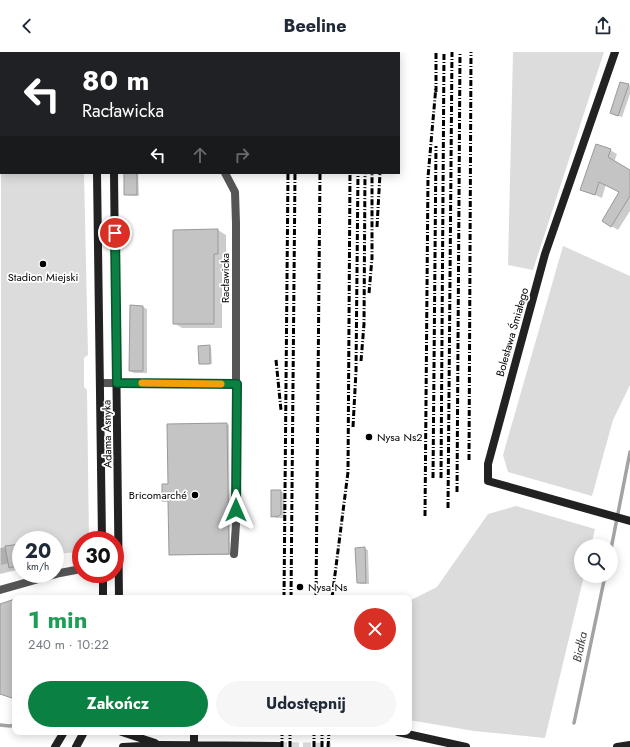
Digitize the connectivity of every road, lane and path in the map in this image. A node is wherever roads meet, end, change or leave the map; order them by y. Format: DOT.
graph roads {
  1 [pos="615,52"];
  2 [pos="97,174"];
  3 [pos="114,174"];
  4 [pos="226,174"];
  5 [pos="100,383"];
  6 [pos="117,383"];
  7 [pos="237,384"];
  8 [pos="630,521"];
  9 [pos="102,531"];
  10 [pos="234,554"];
  11 [pos="72,571"];
  12 [pos="103,583"];
  13 [pos="0,590"];
  14 [pos="103,595"];
  15 [pos="119,595"];
  16 [pos="62,735"];
  17 [pos="82,735"];
  18 [pos="131,735"];
  19 [pos="194,735"];
  20 [pos="412,735"];
  21 [pos="161,745"];
  22 [pos="194,745"];
  23 [pos="630,745"];
  24 [pos="279,746"];
  25 [pos="55,747"];
  26 [pos="76,747"];
  27 [pos="123,747"];
  28 [pos="466,747"];
  29 [pos="616,747"];
  1 -- 8 [label="street, Bolesława Śmiałego"];
  2 -- 5 [label="street, Adama Asnyka"];
  3 -- 6 [label="street, Adama Asnyka"];
  4 -- 7 [label="street, Racławicka"];
  5 -- 6 [label="street"];
  5 -- 9 [label="street, Adama Asnyka"];
  6 -- 7 [label="street"];
  6 -- 15 [label="street, Adama Asnyka"];
  7 -- 10 [label="street, Racławicka"];
  11 -- 13 [label="street"];
  12 -- 14 [label="street"];
  16 -- 25 [label="street"];
  17 -- 26 [label="street"];
  18 -- 21 [label="street"];
  19 -- 22 [label="street"];
  20 -- 28 [label="street"];
  21 -- 22 [label="street"];
  21 -- 27 [label="street"];
  22 -- 24 [label="street"];
  23 -- 29 [label="street"];
}
